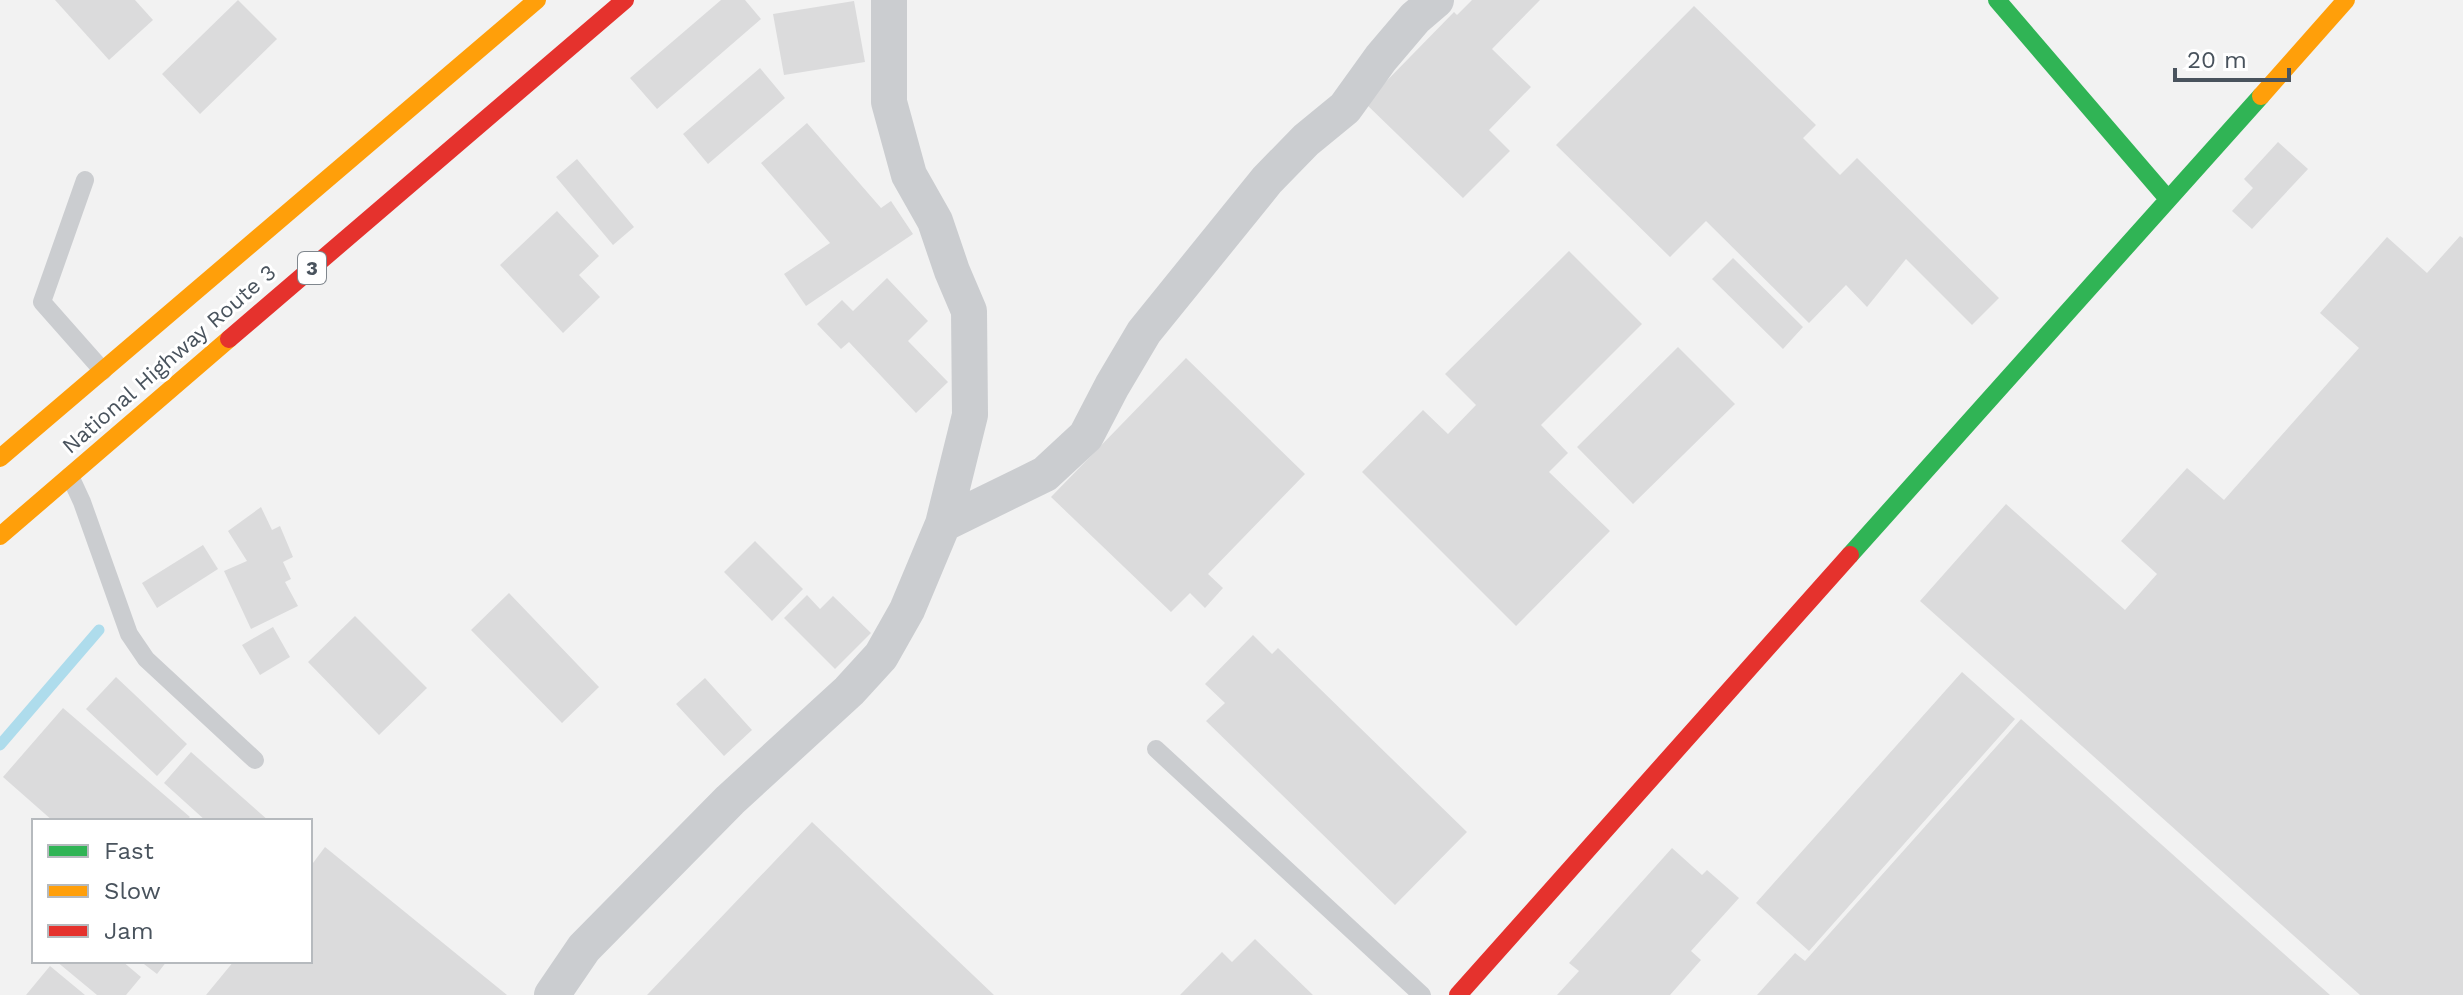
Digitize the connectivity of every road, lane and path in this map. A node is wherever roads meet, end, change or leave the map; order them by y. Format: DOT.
graph roads {
  1 [pos="537,0"];
  2 [pos="625,0"];
  3 [pos="889,0"];
  4 [pos="1436,0"];
  5 [pos="1997,0"];
  6 [pos="2346,0"];
  7 [pos="85,180"];
  8 [pos="2168,199"];
  9 [pos="103,371"];
  10 [pos="0,458"];
  11 [pos="70,476"];
  12 [pos="943,524"];
  13 [pos="0,536"];
  14 [pos="1156,749"];
  15 [pos="255,760"];
  16 [pos="552,995"];
  17 [pos="1422,995"];
  18 [pos="1458,995"];
  1 -- 9 [label="main road, National Highway Route 3"];
  2 -- 11 [label="main road, National Highway Route 3 / 3"];
  3 -- 12 [label="street"];
  4 -- 12 [label="street"];
  5 -- 8 [label="main road"];
  6 -- 8 [label="main road"];
  7 -- 9 [label="lane"];
  8 -- 18 [label="main road"];
  9 -- 10 [label="main road, National Highway Route 3"];
  11 -- 13 [label="main road, National Highway Route 3 / 3"];
  11 -- 15 [label="lane"];
  12 -- 16 [label="street"];
  14 -- 17 [label="lane"];
}
